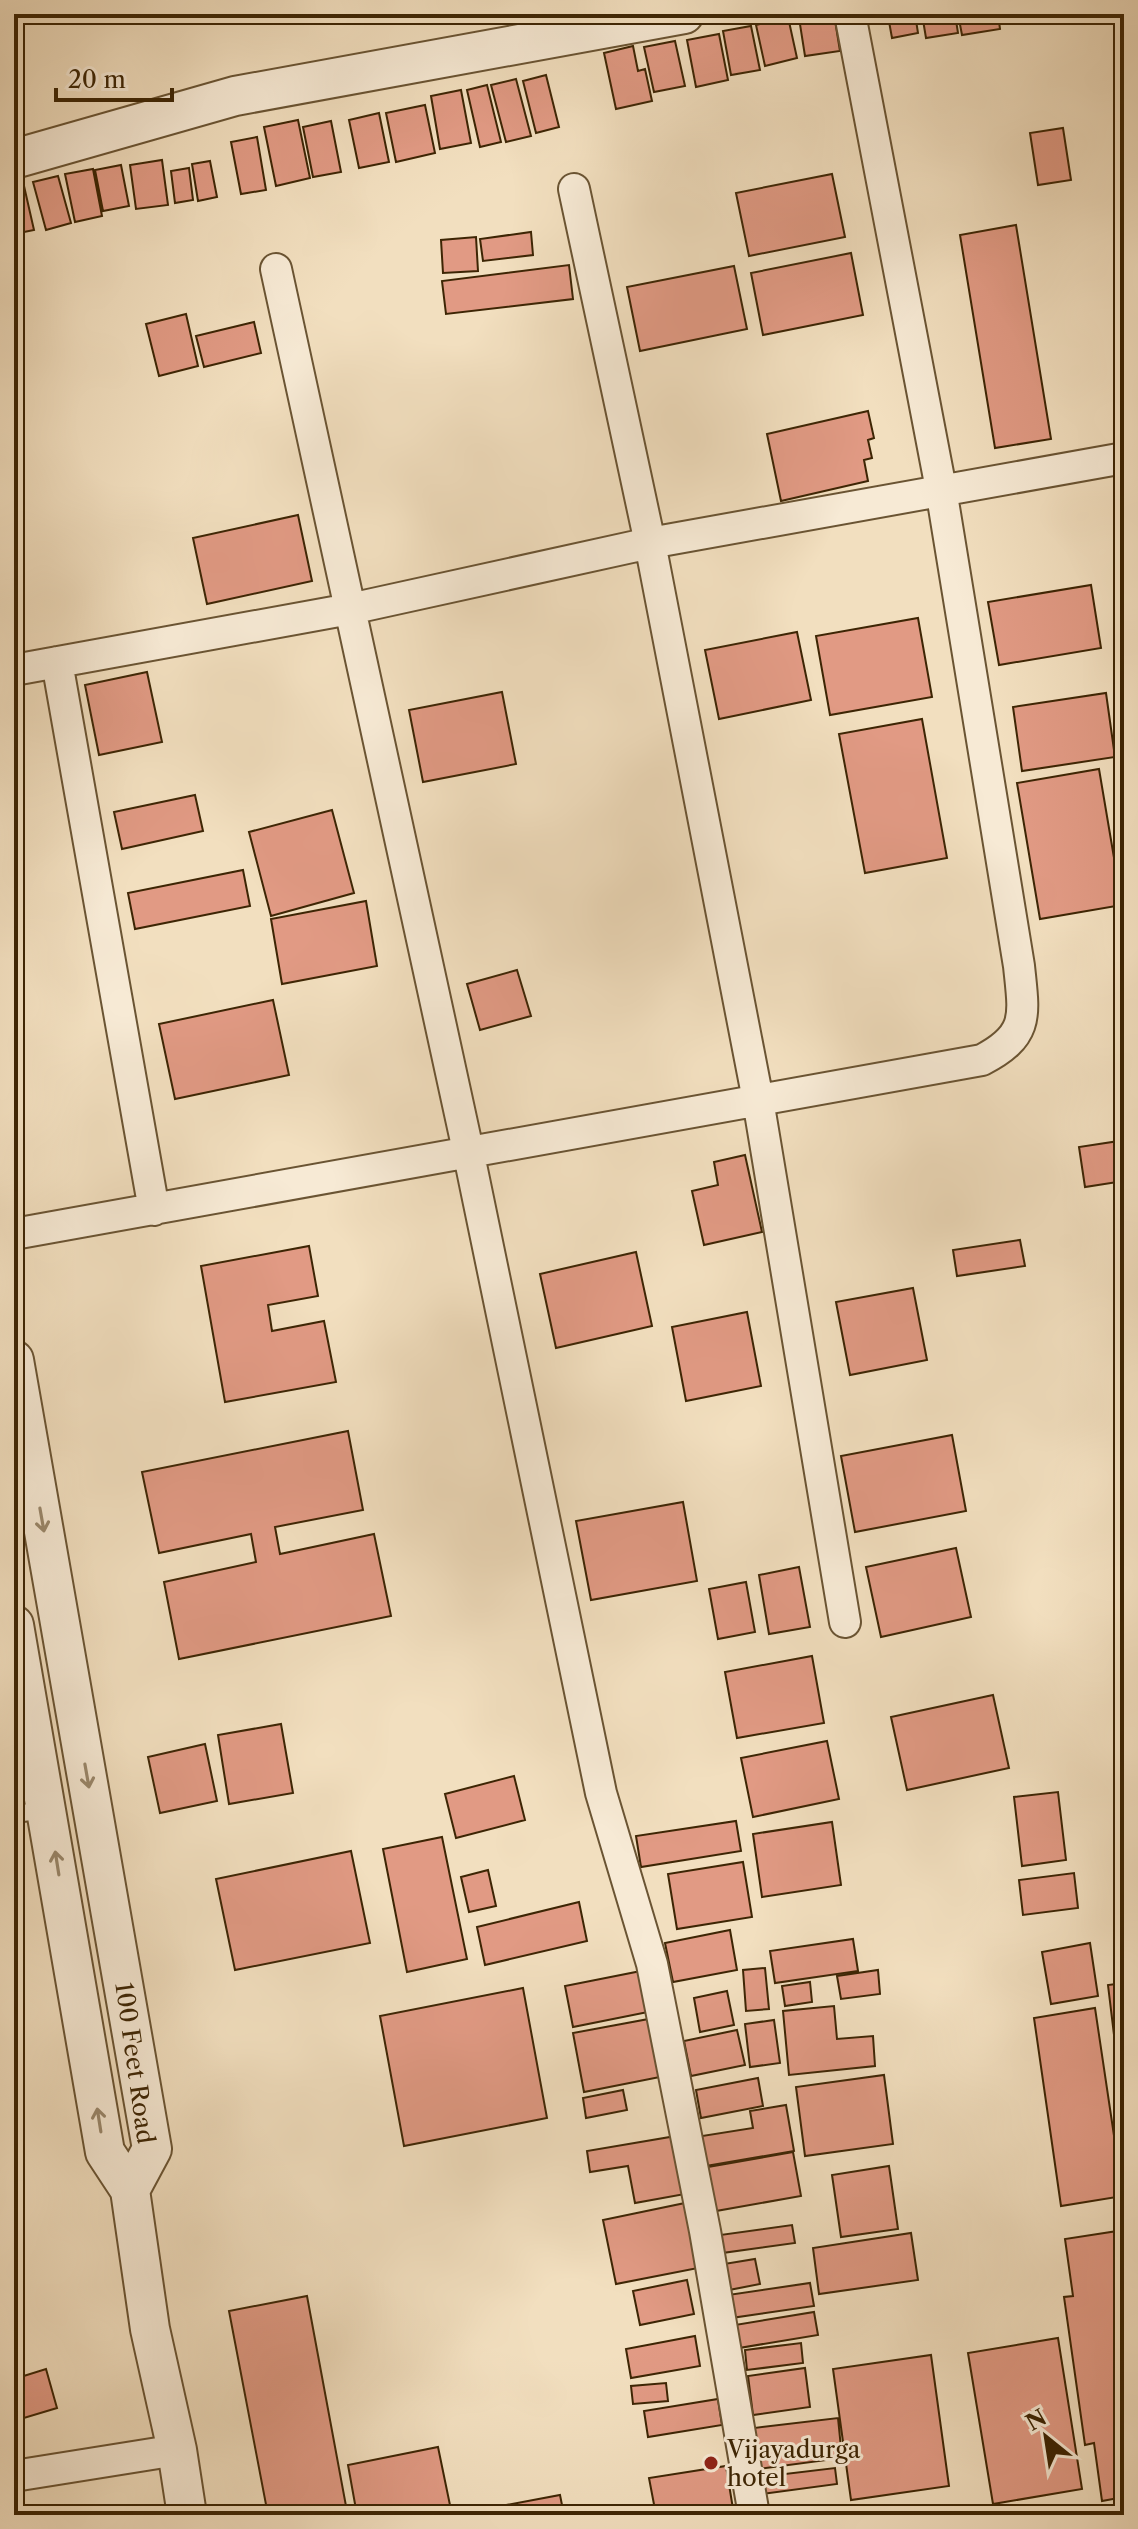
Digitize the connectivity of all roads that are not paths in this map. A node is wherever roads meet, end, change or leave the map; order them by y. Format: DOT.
graph roads {
  1 [pos="684,14"];
  2 [pos="850,14"];
  3 [pos="14,159"];
  4 [pos="574,189"];
  5 [pos="276,269"];
  6 [pos="1124,458"];
  7 [pos="941,489"];
  8 [pos="650,543"];
  9 [pos="350,609"];
  10 [pos="57,662"];
  11 [pos="14,670"];
  12 [pos="758,1100"];
  13 [pos="469,1155"];
  14 [pos="154,1210"];
  15 [pos="14,1234"];
  16 [pos="14,1360"];
  17 [pos="845,1622"];
  18 [pos="14,1625"];
  19 [pos="31,1812"];
  20 [pos="130,2190"];
  21 [pos="177,2450"];
  22 [pos="14,2476"];
  23 [pos="187,2515"];
  24 [pos="754,2515"];
  1 -- 3 [label="street"];
  2 -- 7 [label="street"];
  4 -- 8 [label="street"];
  5 -- 9 [label="street"];
  6 -- 7 [label="street"];
  7 -- 8 [label="street"];
  7 -- 12 [label="street"];
  8 -- 9 [label="street"];
  8 -- 12 [label="street"];
  9 -- 10 [label="street"];
  9 -- 13 [label="street"];
  10 -- 11 [label="street"];
  10 -- 14 [label="street"];
  12 -- 13 [label="street"];
  12 -- 17 [label="street"];
  13 -- 14 [label="street"];
  13 -- 24 [label="street"];
  14 -- 15 [label="street"];
  16 -- 20 [label="street, 100 Feet Road, one-way"];
  18 -- 19 [label="street, 100 Feet Road"];
  20 -- 19 [label="street, 100 Feet Road, one-way"];
  20 -- 21 [label="street"];
  21 -- 22 [label="street"];
  21 -- 23 [label="street"];
}
